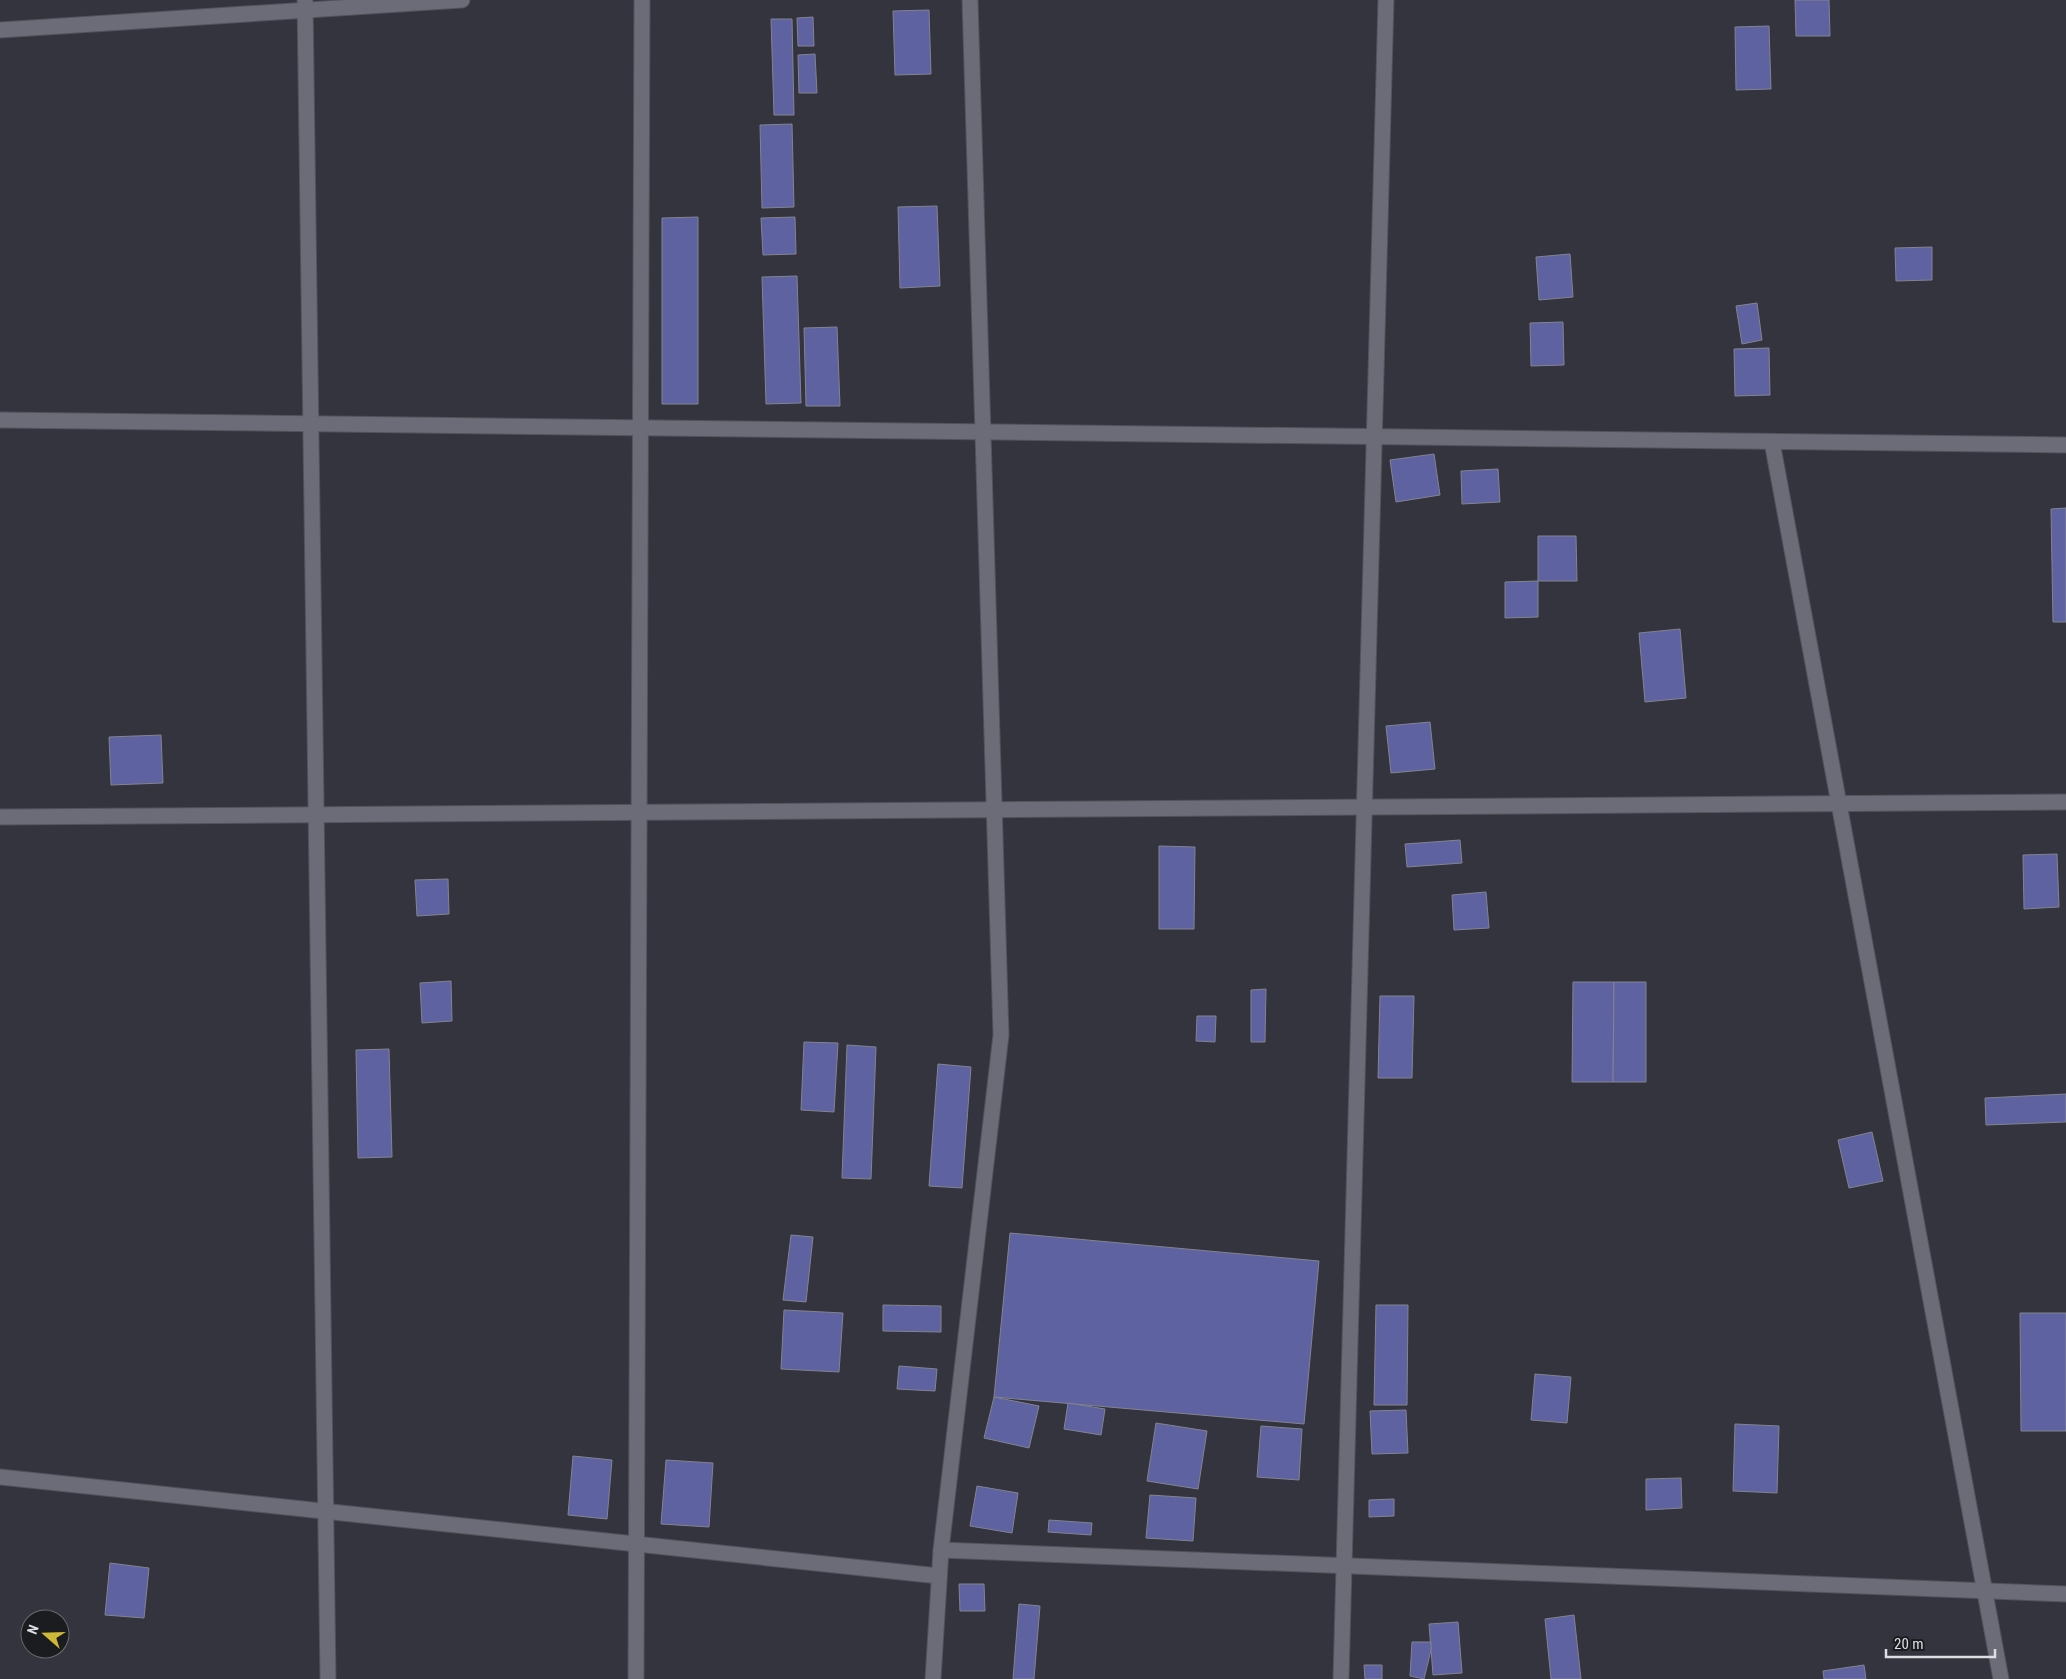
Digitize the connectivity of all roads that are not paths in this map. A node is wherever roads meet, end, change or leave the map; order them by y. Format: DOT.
graph roads {
  1 [pos="462,0"];
  2 [pos="642,0"];
  3 [pos="970,0"];
  4 [pos="1386,0"];
  5 [pos="305,5"];
  6 [pos="0,30"];
  7 [pos="0,420"];
  8 [pos="311,424"];
  9 [pos="641,428"];
  10 [pos="982,432"];
  11 [pos="1374,437"];
  12 [pos="1772,442"];
  13 [pos="2066,445"];
  14 [pos="2066,802"];
  15 [pos="1840,804"];
  16 [pos="1364,808"];
  17 [pos="994,810"];
  18 [pos="639,812"];
  19 [pos="316,815"];
  20 [pos="0,817"];
  21 [pos="0,1477"];
  22 [pos="326,1512"];
  23 [pos="636,1544"];
  24 [pos="941,1550"];
  25 [pos="1344,1566"];
  26 [pos="940,1576"];
  27 [pos="1985,1590"];
  28 [pos="2066,1594"];
  29 [pos="328,1679"];
  30 [pos="636,1679"];
  31 [pos="933,1679"];
  32 [pos="1341,1679"];
  33 [pos="2001,1679"];
  1 -- 5 [label="street"];
  2 -- 9 [label="street"];
  3 -- 10 [label="street"];
  4 -- 11 [label="street"];
  5 -- 6 [label="street"];
  5 -- 8 [label="street"];
  7 -- 8 [label="street"];
  8 -- 9 [label="street"];
  8 -- 19 [label="street"];
  9 -- 10 [label="street"];
  9 -- 18 [label="street"];
  10 -- 11 [label="street"];
  10 -- 17 [label="street"];
  11 -- 12 [label="street"];
  11 -- 16 [label="street"];
  12 -- 13 [label="street"];
  12 -- 15 [label="street"];
  14 -- 15 [label="street"];
  15 -- 16 [label="street"];
  15 -- 27 [label="street"];
  16 -- 17 [label="street"];
  16 -- 25 [label="street"];
  17 -- 18 [label="street"];
  17 -- 24 [label="street"];
  18 -- 19 [label="street"];
  18 -- 23 [label="street"];
  19 -- 20 [label="street"];
  19 -- 22 [label="street"];
  21 -- 22 [label="street"];
  22 -- 23 [label="street"];
  22 -- 29 [label="street"];
  23 -- 26 [label="street"];
  23 -- 30 [label="street"];
  24 -- 25 [label="street"];
  24 -- 26 [label="street"];
  25 -- 27 [label="street"];
  25 -- 32 [label="street"];
  26 -- 31 [label="street"];
  27 -- 28 [label="street"];
  27 -- 33 [label="street"];
}
